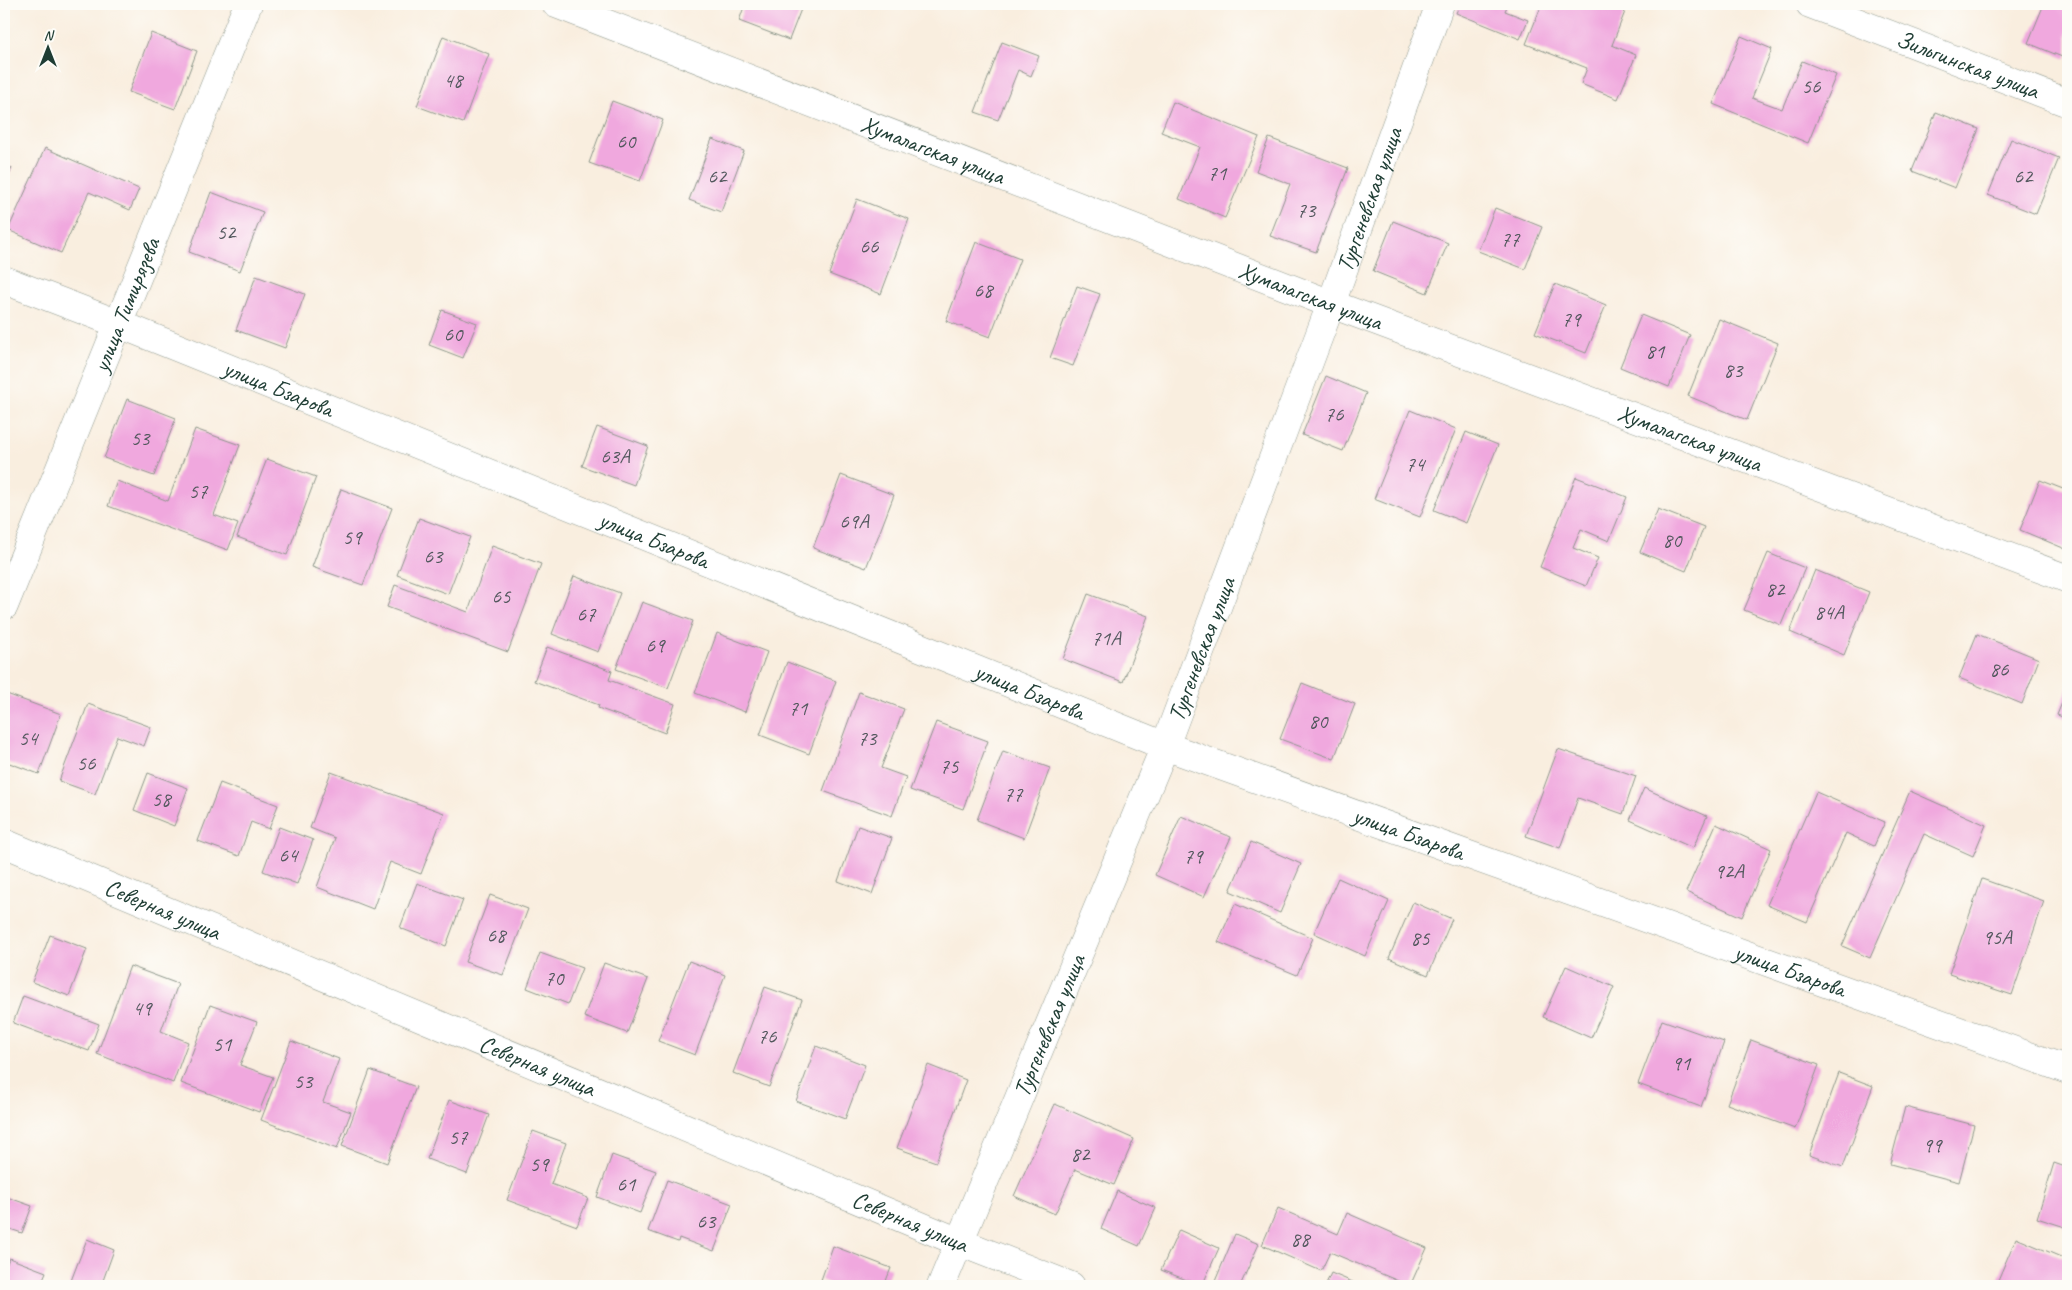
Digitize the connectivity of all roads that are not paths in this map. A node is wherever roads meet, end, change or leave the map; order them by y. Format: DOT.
graph roads {
  1 [pos="248,4"];
  2 [pos="556,4"];
  3 [pos="1440,4"];
  4 [pos="1810,4"];
  5 [pos="2068,103"];
  6 [pos="4,280"];
  7 [pos="1331,304"];
  8 [pos="118,324"];
  9 [pos="2068,579"];
  10 [pos="4,606"];
  11 [pos="1165,746"];
  12 [pos="4,843"];
  13 [pos="2068,1070"];
  14 [pos="959,1242"];
  15 [pos="941,1286"];
  16 [pos="1071,1286"];
  1 -- 8 [label="street, улица Тимирязева"];
  2 -- 7 [label="street, Хумалагская улица"];
  3 -- 7 [label="street, Тургеневская улица"];
  4 -- 5 [label="street, Зильгинская улица"];
  6 -- 8 [label="street, улица Бзарова"];
  7 -- 9 [label="street, Хумалагская улица"];
  7 -- 11 [label="street, Тургеневская улица"];
  8 -- 10 [label="street, улица Тимирязева"];
  8 -- 11 [label="street, улица Бзарова"];
  11 -- 13 [label="street, улица Бзарова"];
  11 -- 14 [label="street, Тургеневская улица"];
  12 -- 14 [label="street, Северная улица"];
  14 -- 15 [label="street, Тургеневская улица"];
  14 -- 16 [label="street, Северная улица"];
}
